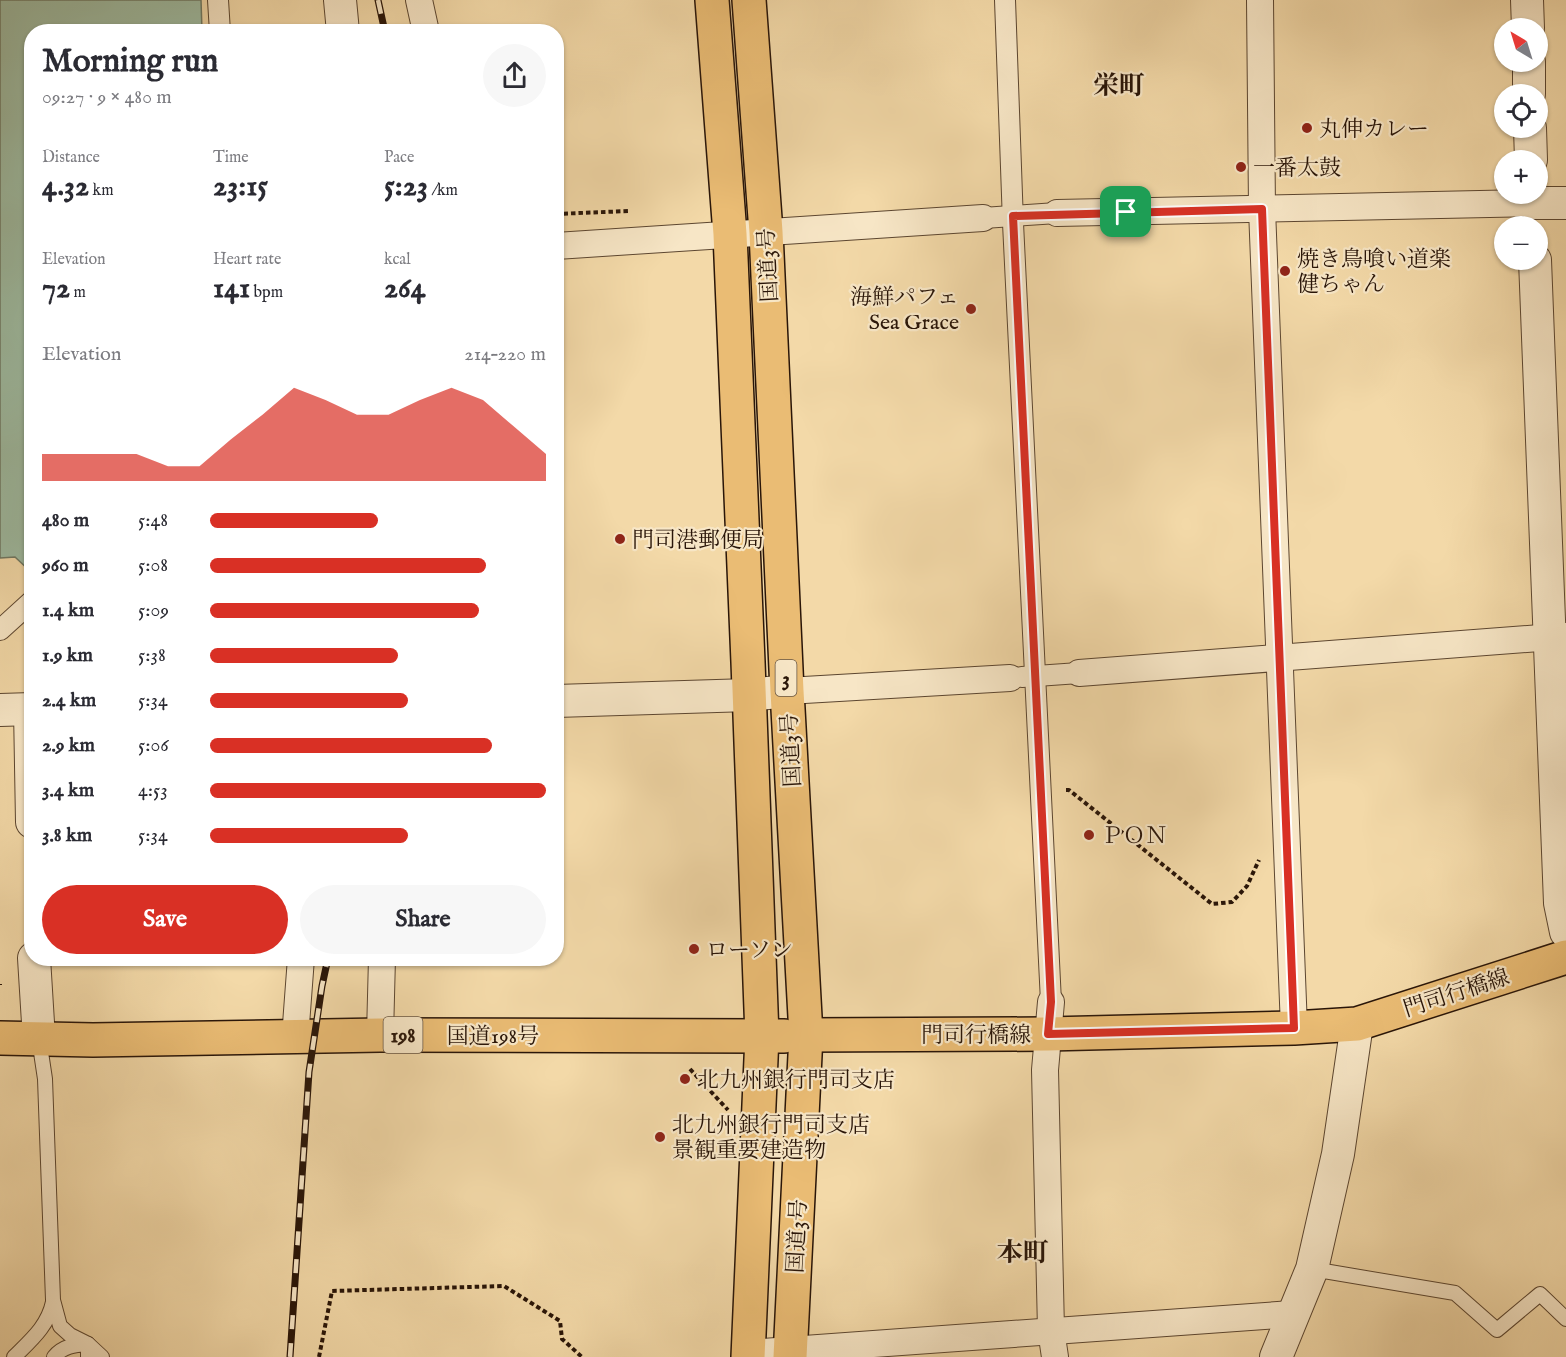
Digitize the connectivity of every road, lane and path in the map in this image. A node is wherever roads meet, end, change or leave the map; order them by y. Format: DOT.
graph roads {
  1 [pos="218,0"];
  2 [pos="340,0"];
  3 [pos="419,0"];
  4 [pos="712,0"];
  5 [pos="749,0"];
  6 [pos="1005,0"];
  7 [pos="1260,0"];
  8 [pos="1527,0"];
  9 [pos="1528,18"];
  10 [pos="220,24"];
  11 [pos="342,24"];
  12 [pos="424,24"];
  13 [pos="1566,203"];
  14 [pos="1532,208"];
  15 [pos="1262,209"];
  16 [pos="635,210"];
  17 [pos="1057,213"];
  18 [pos="564,214"];
  19 [pos="1013,216"];
  20 [pos="983,218"];
  21 [pos="766,232"];
  22 [pos="730,234"];
  23 [pos="564,245"];
  24 [pos="1536,270"];
  25 [pos="24,608"];
  26 [pos="0,630"];
  27 [pos="1558,637"];
  28 [pos="1280,658"];
  29 [pos="1079,673"];
  30 [pos="1022,677"];
  31 [pos="787,691"];
  32 [pos="749,695"];
  33 [pos="564,701"];
  34 [pos="20,709"];
  35 [pos="24,747"];
  36 [pos="1040,791"];
  37 [pos="1262,854"];
  38 [pos="1566,932"];
  39 [pos="1566,957"];
  40 [pos="34,966"];
  41 [pos="300,966"];
  42 [pos="381,966"];
  43 [pos="1051,1002"];
  44 [pos="1357,1024"];
  45 [pos="1294,1028"];
  46 [pos="1048,1034"];
  47 [pos="380,1035"];
  48 [pos="806,1035"];
  49 [pos="762,1036"];
  50 [pos="0,1038"];
  51 [pos="295,1038"];
  52 [pos="39,1039"];
  53 [pos="1312,1269"];
  54 [pos="53,1300"];
  55 [pos="1292,1314"];
  56 [pos="1566,1319"];
  57 [pos="1051,1330"];
  58 [pos="88,1351"];
  59 [pos="790,1354"];
  60 [pos="748,1355"];
  61 [pos="14,1357"];
  62 [pos="54,1357"];
  63 [pos="102,1357"];
  64 [pos="319,1357"];
  65 [pos="582,1357"];
  66 [pos="1055,1357"];
  67 [pos="1276,1357"];
  1 -- 10 [label="street"];
  2 -- 11 [label="street"];
  3 -- 12 [label="street"];
  4 -- 22 [label="main road, 国道3号 / 3"];
  5 -- 21 [label="main road, 国道3号 / 3"];
  6 -- 19 [label="street"];
  7 -- 15 [label="street"];
  8 -- 9 [label="street"];
  13 -- 14 [label="street"];
  14 -- 15 [label="street"];
  15 -- 17 [label="street"];
  15 -- 28 [label="street"];
  16 -- 18 [label="path"];
  17 -- 19 [label="street"];
  19 -- 20 [label="street"];
  19 -- 30 [label="street"];
  20 -- 21 [label="street"];
  21 -- 22 [label="street"];
  21 -- 31 [label="main road, 国道3号 / 3"];
  22 -- 23 [label="street"];
  22 -- 32 [label="main road, 国道3号 / 3"];
  24 -- 27 [label="street"];
  25 -- 26 [label="street"];
  27 -- 28 [label="street"];
  27 -- 38 [label="street"];
  28 -- 29 [label="street"];
  28 -- 45 [label="street"];
  29 -- 30 [label="street"];
  30 -- 31 [label="street"];
  30 -- 36 [label="street"];
  31 -- 32 [label="street"];
  31 -- 48 [label="main road, 国道3号 / 3"];
  32 -- 33 [label="street"];
  32 -- 49 [label="main road, 国道3号 / 3"];
  34 -- 35 [label="street"];
  36 -- 37 [label="path"];
  36 -- 43 [label="street"];
  39 -- 44 [label="main road, 門司行橋線"];
  40 -- 52 [label="street"];
  41 -- 51 [label="street"];
  42 -- 47 [label="street"];
  43 -- 46 [label="street"];
  44 -- 45 [label="main road, 門司行橋線"];
  44 -- 53 [label="street"];
  45 -- 46 [label="main road, 門司行橋線"];
  46 -- 48 [label="main road, 門司行橋線"];
  46 -- 57 [label="street"];
  47 -- 49 [label="main road, 国道198号 / 198"];
  47 -- 51 [label="main road, 国道198号 / 198"];
  48 -- 49 [label="main road, 国道198号 / 198"];
  48 -- 59 [label="main road, 国道3号 / 3"];
  49 -- 60 [label="main road, 国道3号 / 3"];
  50 -- 52 [label="main road, 国道198号 / 198"];
  51 -- 52 [label="main road, 国道198号 / 198"];
  52 -- 54 [label="lane"];
  53 -- 55 [label="street"];
  53 -- 56 [label="lane"];
  54 -- 58 [label="lane"];
  54 -- 61 [label="lane"];
  55 -- 57 [label="street"];
  55 -- 67 [label="street"];
  57 -- 59 [label="street"];
  57 -- 66 [label="street"];
  58 -- 62 [label="lane"];
  58 -- 63 [label="lane"];
  59 -- 60 [label="street"];
  64 -- 65 [label="path"];
}
